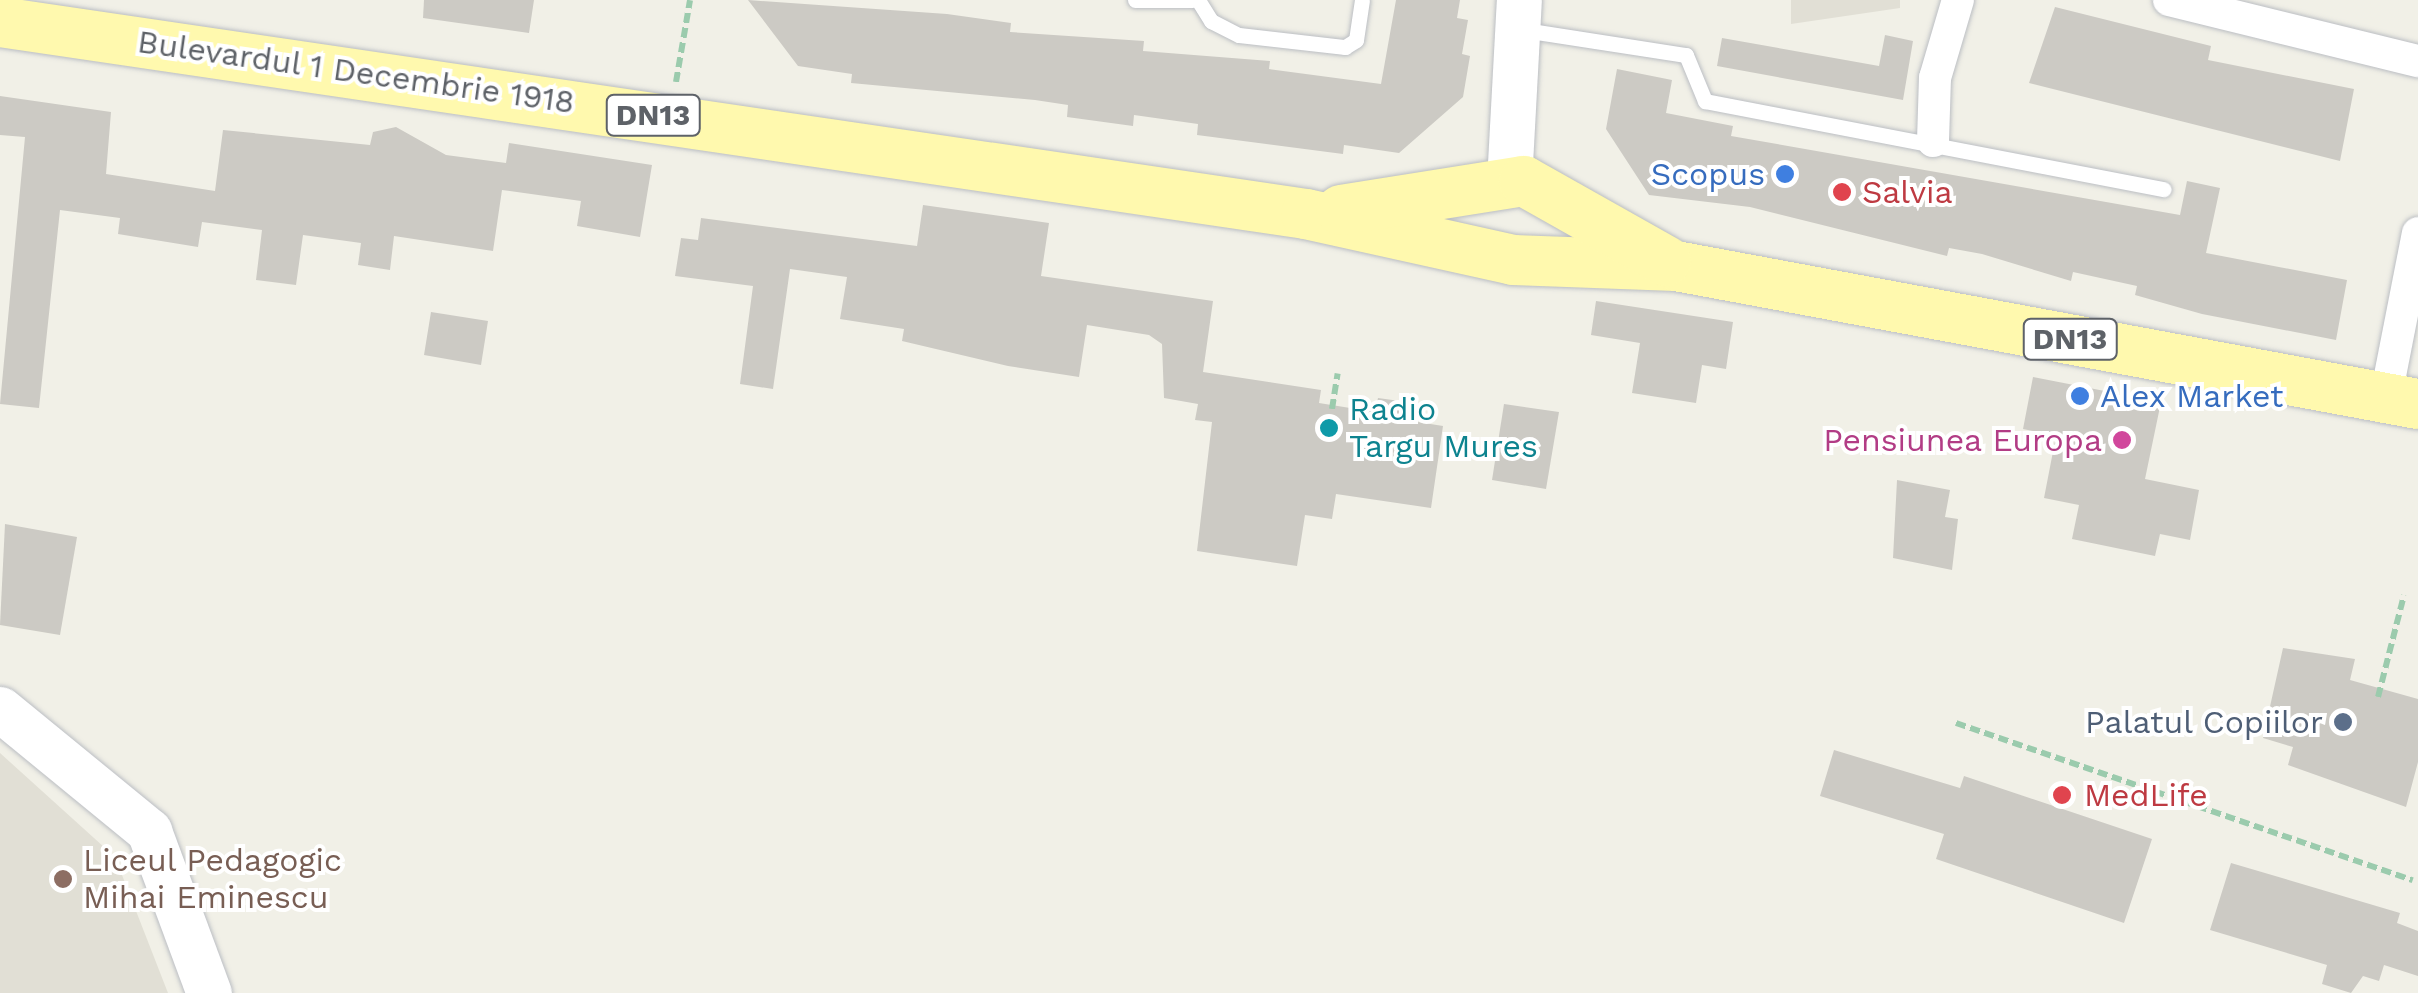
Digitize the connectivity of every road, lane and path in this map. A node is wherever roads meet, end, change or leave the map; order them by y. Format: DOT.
graph roads {
  1 [pos="690,0"];
  2 [pos="1135,0"];
  3 [pos="1195,0"];
  4 [pos="1362,0"];
  5 [pos="1958,0"];
  6 [pos="2169,0"];
  7 [pos="1519,15"];
  8 [pos="0,22"];
  9 [pos="2418,61"];
  10 [pos="676,84"];
  11 [pos="1933,141"];
  12 [pos="1523,189"];
  13 [pos="2164,189"];
  14 [pos="1306,214"];
  15 [pos="2418,233"];
  16 [pos="1514,257"];
  17 [pos="1676,266"];
  18 [pos="1338,373"];
  19 [pos="2402,400"];
  20 [pos="1332,409"];
  21 [pos="2404,595"];
  22 [pos="2378,696"];
  23 [pos="0,708"];
  24 [pos="1956,723"];
  25 [pos="2413,880"];
  26 [pos="209,993"];
  1 -- 10 [label="path"];
  2 -- 3 [label="lane"];
  3 -- 4 [label="lane"];
  5 -- 11 [label="street"];
  6 -- 9 [label="street"];
  7 -- 11 [label="lane"];
  7 -- 12 [label="street"];
  8 -- 14 [label="main road, Bulevardul 1 Decembrie 1918 / DN13"];
  11 -- 13 [label="lane"];
  12 -- 14 [label="main road, Bulevardul 1 Decembrie 1918 / DN13"];
  12 -- 16 [label="main road"];
  12 -- 16 [label="main road"];
  12 -- 17 [label="main road, Bulevardul 1 Decembrie 1918 / DN13"];
  14 -- 16 [label="main road, Bulevardul 1 Decembrie 1918 / DN13"];
  15 -- 19 [label="street"];
  16 -- 17 [label="main road, Bulevardul 1 Decembrie 1918 / DN13"];
  17 -- 19 [label="main road, Bulevardul 1 Decembrie 1918 / DN13"];
  18 -- 20 [label="path"];
  21 -- 22 [label="path"];
  23 -- 26 [label="street"];
  24 -- 25 [label="path"];
}
